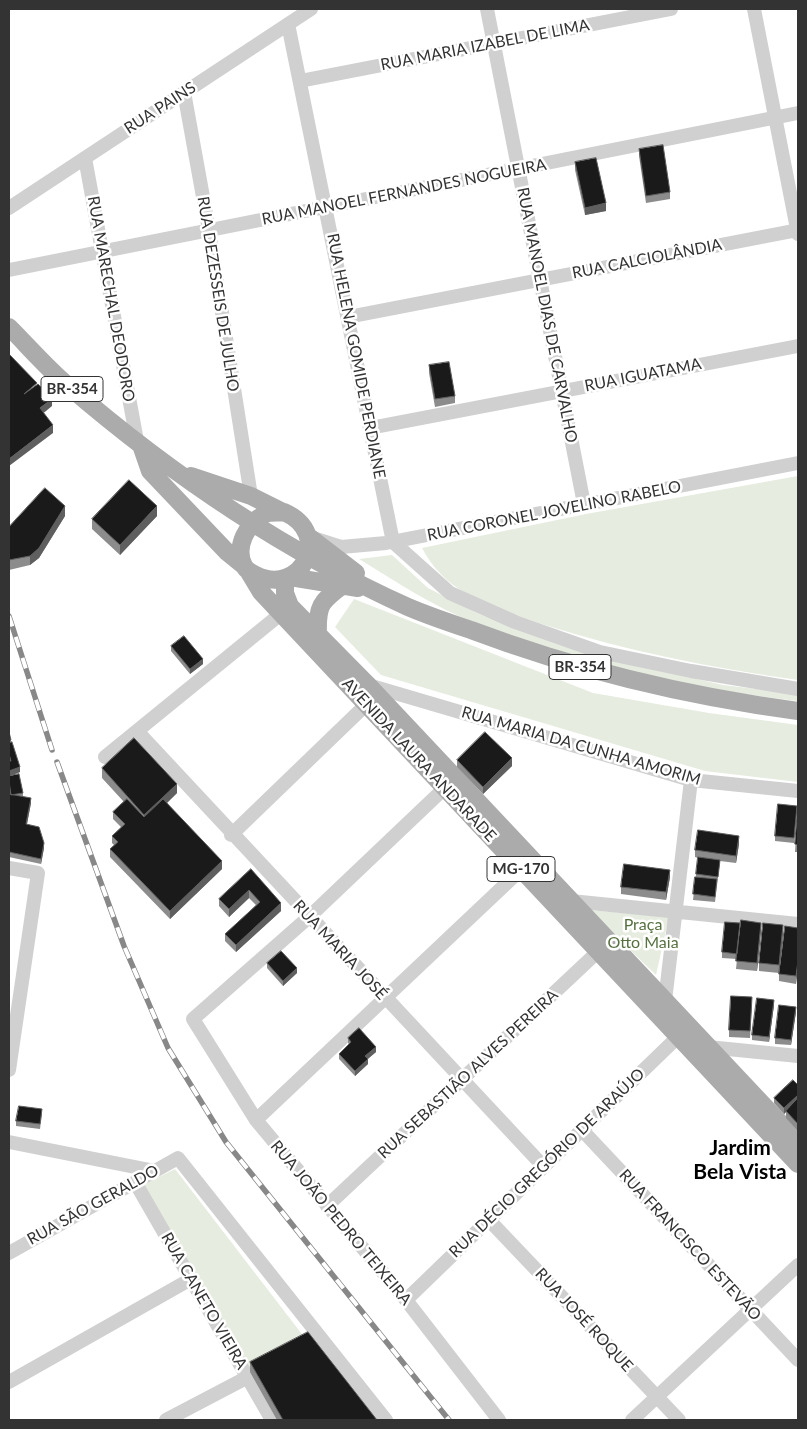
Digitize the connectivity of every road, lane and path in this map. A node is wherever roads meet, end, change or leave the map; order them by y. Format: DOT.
graph roads {
  1 [pos="311,9"];
  2 [pos="487,9"];
  3 [pos="671,9"];
  4 [pos="754,9"];
  5 [pos="288,24"];
  6 [pos="494,44"];
  7 [pos="300,81"];
  8 [pos="184,92"];
  9 [pos="798,113"];
  10 [pos="775,118"];
  11 [pos="85,158"];
  12 [pos="518,169"];
  13 [pos="326,207"];
  14 [pos="9,208"];
  15 [pos="209,230"];
  16 [pos="798,231"];
  17 [pos="102,252"];
  18 [pos="9,270"];
  19 [pos="540,280"];
  20 [pos="348,317"];
  21 [pos="9,327"];
  22 [pos="798,346"];
  23 [pos="562,391"];
  24 [pos="370,428"];
  25 [pos="139,443"];
  26 [pos="798,463"];
  27 [pos="177,472"];
  28 [pos="251,496"];
  29 [pos="584,504"];
  30 [pos="284,512"];
  31 [pos="252,522"];
  32 [pos="309,537"];
  33 [pos="393,542"];
  34 [pos="308,556"];
  35 [pos="246,568"];
  36 [pos="288,577"];
  37 [pos="343,586"];
  38 [pos="372,590"];
  39 [pos="286,610"];
  40 [pos="318,634"];
  41 [pos="798,689"];
  42 [pos="370,694"];
  43 [pos="798,711"];
  44 [pos="138,732"];
  45 [pos="105,756"];
  46 [pos="691,780"];
  47 [pos="450,783"];
  48 [pos="798,791"];
  49 [pos="232,835"];
  50 [pos="527,865"];
  51 [pos="9,868"];
  52 [pos="571,901"];
  53 [pos="676,912"];
  54 [pos="309,917"];
  55 [pos="798,924"];
  56 [pos="604,947"];
  57 [pos="386,999"];
  58 [pos="665,1001"];
  59 [pos="684,1031"];
  60 [pos="703,1052"];
  61 [pos="798,1056"];
  62 [pos="9,1070"];
  63 [pos="462,1080"];
  64 [pos="256,1120"];
  65 [pos="582,1130"];
  66 [pos="9,1142"];
  67 [pos="798,1142"];
  68 [pos="798,1164"];
  69 [pos="544,1167"];
  70 [pos="156,1171"];
  71 [pos="135,1182"];
  72 [pos="327,1206"];
  73 [pos="489,1220"];
  74 [pos="9,1253"];
  75 [pos="798,1265"];
  76 [pos="191,1279"];
  77 [pos="406,1300"];
  78 [pos="750,1309"];
  79 [pos="798,1360"];
  80 [pos="248,1376"];
  81 [pos="9,1382"];
  82 [pos="657,1397"];
  83 [pos="166,1420"];
  84 [pos="272,1420"];
  85 [pos="386,1420"];
  86 [pos="499,1420"];
  87 [pos="632,1420"];
  88 [pos="679,1420"];
  1 -- 5 [label="street, RUA PAINS"];
  2 -- 6 [label="street, RUA MANOEL DIAS DE CARVALHO"];
  3 -- 6 [label="street, RUA MARIA IZABEL DE LIMA"];
  4 -- 10 [label="street"];
  5 -- 7 [label="street, RUA HELENA GOMIDE PERDIANE"];
  5 -- 8 [label="street, RUA PAINS"];
  6 -- 7 [label="street, RUA MARIA IZABEL DE LIMA"];
  6 -- 12 [label="street, RUA MANOEL DIAS DE CARVALHO"];
  7 -- 13 [label="street, RUA HELENA GOMIDE PERDIANE"];
  8 -- 11 [label="street, RUA PAINS"];
  8 -- 15 [label="street, RUA DEZESSEIS DE JULHO"];
  9 -- 10 [label="street, RUA MANOEL FERNANDES NOGUEIRA"];
  10 -- 12 [label="street, RUA MANOEL FERNANDES NOGUEIRA"];
  10 -- 16 [label="street"];
  11 -- 14 [label="street, RUA PAINS"];
  11 -- 17 [label="street, RUA MARECHAL DEODORO"];
  12 -- 13 [label="street, RUA MANOEL FERNANDES NOGUEIRA"];
  12 -- 19 [label="street, RUA MANOEL DIAS DE CARVALHO"];
  13 -- 15 [label="street, RUA MANOEL FERNANDES NOGUEIRA"];
  13 -- 20 [label="street, RUA HELENA GOMIDE PERDIANE"];
  15 -- 17 [label="street, RUA MANOEL FERNANDES NOGUEIRA"];
  15 -- 28 [label="street, RUA DEZESSEIS DE JULHO"];
  16 -- 19 [label="street, RUA CALCIOLÂNDIA"];
  17 -- 18 [label="street, RUA MANOEL FERNANDES NOGUEIRA"];
  17 -- 25 [label="street, RUA MARECHAL DEODORO"];
  19 -- 20 [label="street, RUA CALCIOLÂNDIA"];
  19 -- 23 [label="street, RUA MANOEL DIAS DE CARVALHO"];
  20 -- 24 [label="street, RUA HELENA GOMIDE PERDIANE"];
  21 -- 25 [label="main road, BR-354"];
  22 -- 23 [label="street, RUA IGUATAMA"];
  23 -- 24 [label="street, RUA IGUATAMA"];
  23 -- 29 [label="street, RUA MANOEL DIAS DE CARVALHO"];
  24 -- 33 [label="street, RUA HELENA GOMIDE PERDIANE"];
  25 -- 27 [label="main road, BR-354"];
  25 -- 35 [label="main road"];
  26 -- 29 [label="street, RUA CORONEL JOVELINO RABELO"];
  27 -- 28 [label="main road"];
  27 -- 31 [label="main road, BR-354"];
  28 -- 30 [label="main road"];
  29 -- 33 [label="street, RUA CORONEL JOVELINO RABELO"];
  30 -- 31 [label="main road"];
  30 -- 32 [label="main road"];
  31 -- 34 [label="main road, BR-354"];
  31 -- 35 [label="main road"];
  32 -- 33 [label="street, RUA CORONEL JOVELINO RABELO"];
  32 -- 34 [label="main road"];
  32 -- 38 [label="main road"];
  33 -- 41 [label="street"];
  34 -- 36 [label="main road"];
  34 -- 38 [label="main road, BR-354"];
  35 -- 36 [label="main road"];
  35 -- 39 [label="main road, AVENIDA LAURA ANDARADE / MG-170"];
  36 -- 37 [label="main road"];
  36 -- 39 [label="main road"];
  37 -- 38 [label="main road"];
  37 -- 40 [label="main road"];
  38 -- 43 [label="main road, BR-354"];
  39 -- 40 [label="main road, MG-170"];
  39 -- 42 [label="main road, AVENIDA LAURA ANDARADE / MG-170"];
  39 -- 44 [label="street"];
  40 -- 42 [label="main road, MG-170"];
  42 -- 46 [label="street, RUA MARIA DA CUNHA AMORIM"];
  42 -- 47 [label="main road, AVENIDA LAURA ANDARADE / MG-170"];
  42 -- 49 [label="street"];
  44 -- 45 [label="street"];
  44 -- 49 [label="street, RUA MARIA JOSÉ"];
  46 -- 48 [label="street, RUA MARIA DA CUNHA AMORIM"];
  46 -- 53 [label="street"];
  47 -- 50 [label="main road, AVENIDA LAURA ANDARADE / MG-170"];
  47 -- 54 [label="street"];
  49 -- 54 [label="street, RUA MARIA JOSÉ"];
  50 -- 52 [label="main road, MG-170"];
  50 -- 56 [label="main road, AVENIDA LAURA ANDARADE / MG-170"];
  50 -- 57 [label="street"];
  51 -- 62 [label="street"];
  52 -- 53 [label="street"];
  52 -- 56 [label="main road, MG-170"];
  53 -- 55 [label="street"];
  53 -- 58 [label="street"];
  54 -- 57 [label="street, RUA MARIA JOSÉ"];
  54 -- 64 [label="street, RUA JOÃO PEDRO TEIXEIRA"];
  56 -- 58 [label="main road, MG-170"];
  56 -- 59 [label="main road, AVENIDA LAURA ANDARADE / MG-170"];
  56 -- 63 [label="street, RUA SEBASTIÃO ALVES PEREIRA"];
  57 -- 63 [label="street, RUA MARIA JOSÉ"];
  57 -- 64 [label="street"];
  58 -- 59 [label="main road, MG-170"];
  59 -- 60 [label="main road, AVENIDA LAURA ANDARADE / MG-170"];
  59 -- 65 [label="street, RUA DÉCIO GREGÓRIO DE ARAÚJO"];
  60 -- 61 [label="street"];
  60 -- 67 [label="main road, MG-170"];
  60 -- 68 [label="main road, AVENIDA LAURA ANDARADE / MG-170"];
  63 -- 69 [label="street, RUA MARIA JOSÉ"];
  63 -- 72 [label="street, RUA SEBASTIÃO ALVES PEREIRA"];
  64 -- 72 [label="street, RUA JOÃO PEDRO TEIXEIRA"];
  65 -- 69 [label="street, RUA DÉCIO GREGÓRIO DE ARAÚJO"];
  65 -- 78 [label="street, RUA FRANCISCO ESTEVÃO"];
  66 -- 70 [label="street"];
  69 -- 73 [label="street, RUA DÉCIO GREGÓRIO DE ARAÚJO"];
  70 -- 71 [label="street, RUA SÃO GERALDO"];
  70 -- 85 [label="street, RUA SÃO GERALDO"];
  71 -- 74 [label="street, RUA SÃO GERALDO"];
  71 -- 76 [label="street, RUA CANETO VIEIRA"];
  72 -- 77 [label="street, RUA JOÃO PEDRO TEIXEIRA"];
  73 -- 77 [label="street, RUA DÉCIO GREGÓRIO DE ARAÚJO"];
  73 -- 82 [label="street, RUA JOSÉ ROQUE"];
  75 -- 78 [label="street"];
  76 -- 80 [label="street, RUA CANETO VIEIRA"];
  76 -- 81 [label="street"];
  77 -- 86 [label="street, RUA JOÃO PEDRO TEIXEIRA"];
  78 -- 79 [label="street, RUA FRANCISCO ESTEVÃO"];
  78 -- 82 [label="street"];
  80 -- 83 [label="street"];
  80 -- 84 [label="street, RUA CANETO VIEIRA"];
  82 -- 87 [label="street"];
  82 -- 88 [label="street, RUA JOSÉ ROQUE"];
}
